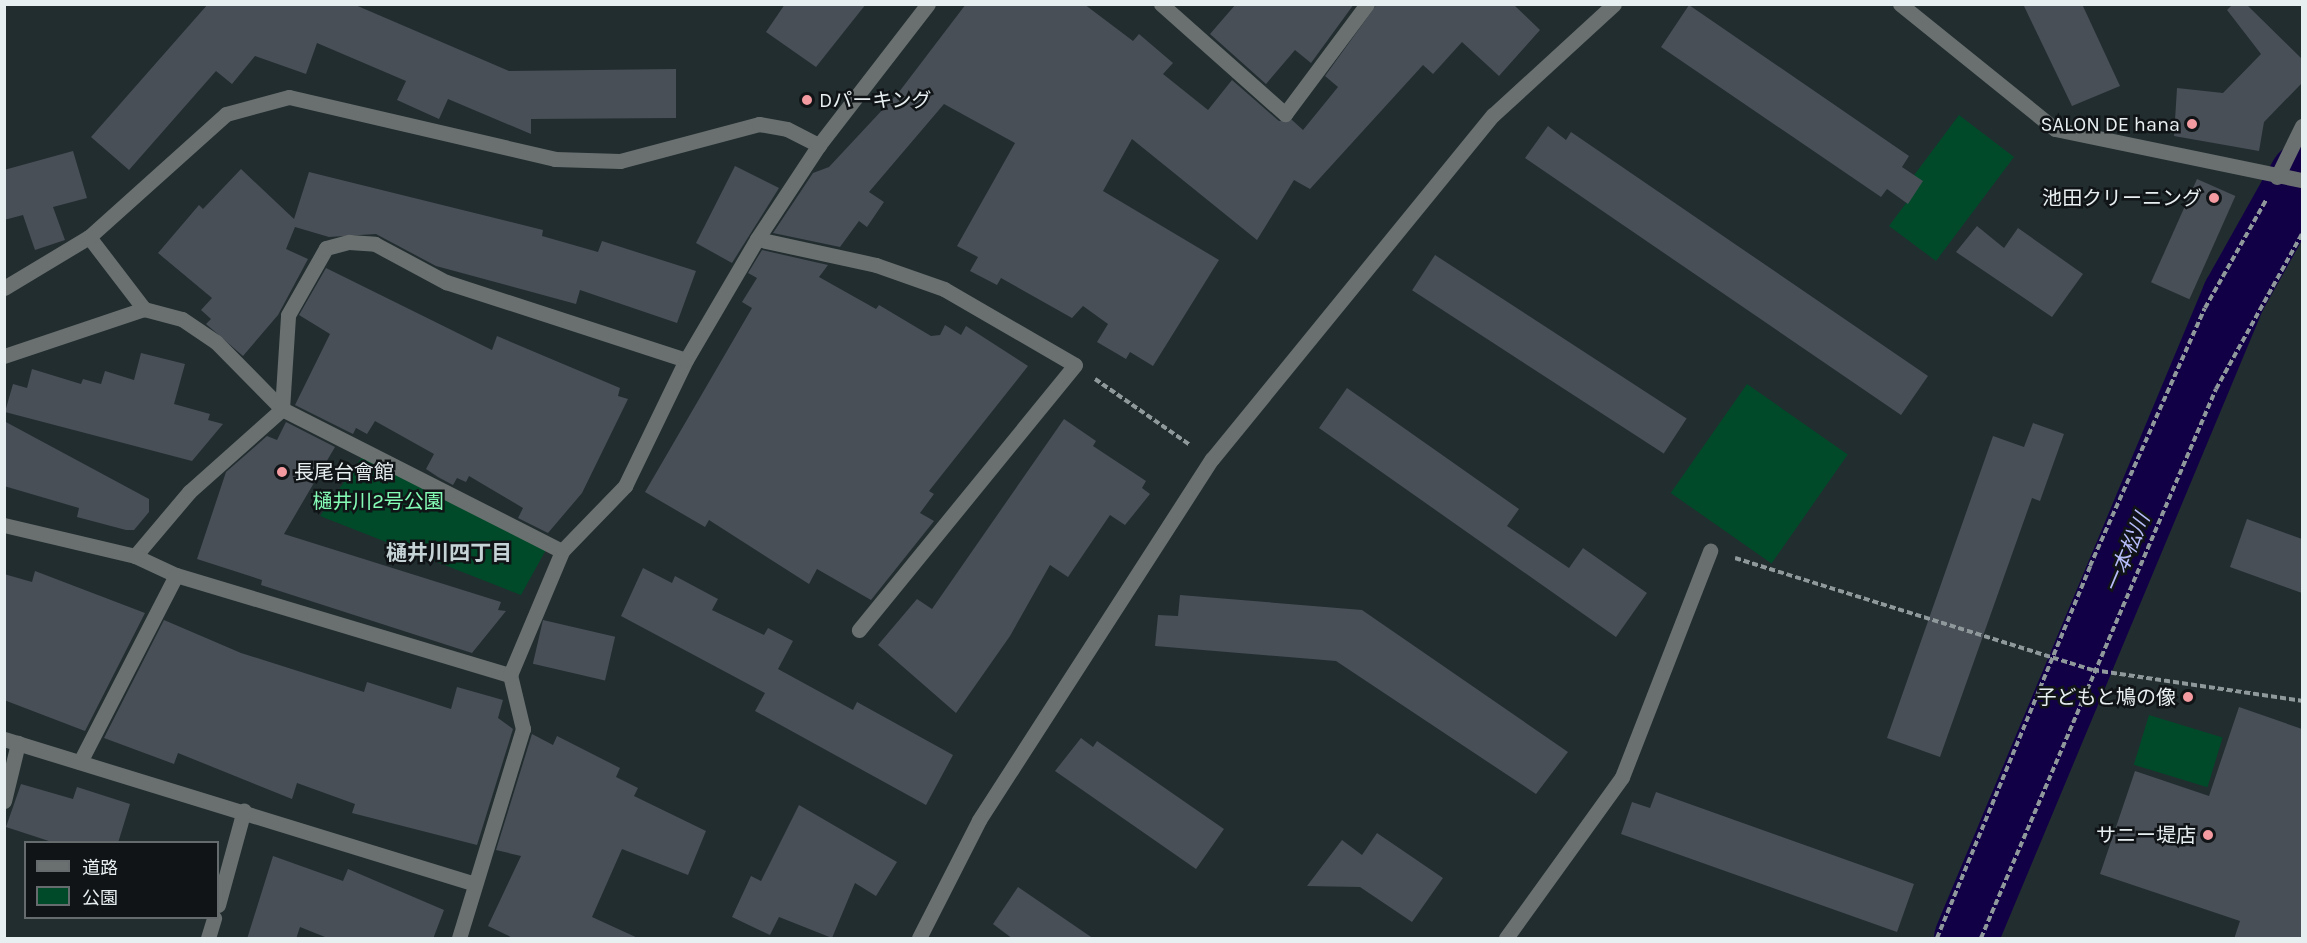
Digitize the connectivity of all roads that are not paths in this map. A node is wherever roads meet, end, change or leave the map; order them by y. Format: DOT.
graph roads {
  1 [pos="928,4"];
  2 [pos="1161,4"];
  3 [pos="1367,4"];
  4 [pos="1614,4"];
  5 [pos="1900,4"];
  6 [pos="2302,126"];
  7 [pos="819,145"];
  8 [pos="2277,177"];
  9 [pos="2302,180"];
  10 [pos="89,237"];
  11 [pos="758,239"];
  12 [pos="4,288"];
  13 [pos="144,309"];
  14 [pos="4,356"];
  15 [pos="686,360"];
  16 [pos="282,409"];
  17 [pos="4,525"];
  18 [pos="562,551"];
  19 [pos="1710,551"];
  20 [pos="135,556"];
  21 [pos="176,575"];
  22 [pos="859,630"];
  23 [pos="510,675"];
  24 [pos="11,741"];
  25 [pos="80,762"];
  26 [pos="4,801"];
  27 [pos="244,810"];
  28 [pos="472,884"];
  29 [pos="219,900"];
  30 [pos="214,919"];
  31 [pos="208,939"];
  32 [pos="459,939"];
  33 [pos="919,939"];
  34 [pos="1506,939"];
  1 -- 7 [label="street"];
  2 -- 3 [label="street"];
  4 -- 33 [label="street"];
  5 -- 8 [label="street"];
  6 -- 8 [label="street"];
  7 -- 10 [label="street"];
  7 -- 11 [label="street"];
  8 -- 9 [label="street"];
  10 -- 12 [label="street"];
  10 -- 13 [label="street"];
  11 -- 15 [label="street"];
  11 -- 22 [label="street"];
  13 -- 14 [label="street"];
  13 -- 16 [label="street"];
  15 -- 16 [label="street"];
  15 -- 18 [label="street"];
  16 -- 18 [label="street"];
  16 -- 20 [label="street"];
  17 -- 20 [label="street"];
  18 -- 23 [label="street"];
  19 -- 34 [label="street"];
  20 -- 21 [label="street"];
  21 -- 23 [label="street"];
  21 -- 25 [label="street"];
  23 -- 28 [label="street"];
  24 -- 25 [label="street"];
  24 -- 26 [label="street"];
  25 -- 27 [label="street"];
  27 -- 28 [label="street"];
  27 -- 29 [label="street"];
  28 -- 32 [label="street"];
  30 -- 31 [label="street"];
}
